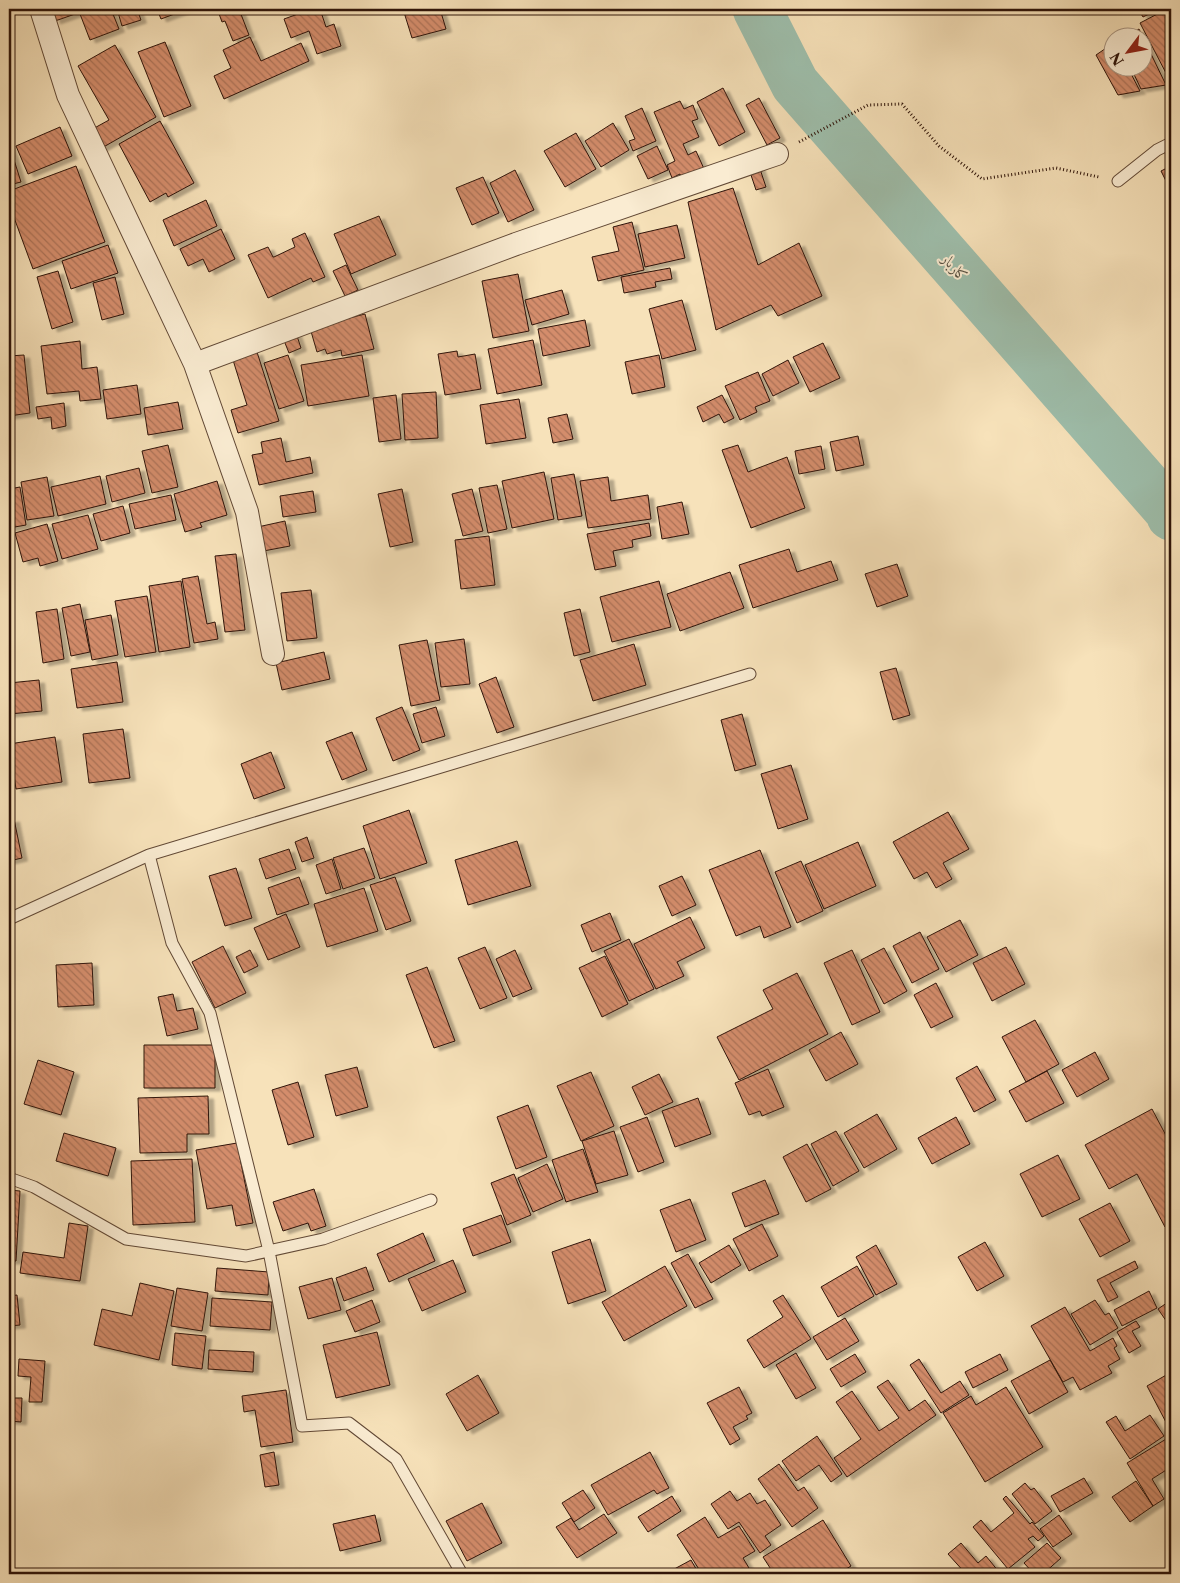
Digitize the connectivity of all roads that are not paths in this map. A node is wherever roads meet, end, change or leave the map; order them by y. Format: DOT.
graph roads {
  1 [pos="41,9"];
  2 [pos="1171,143"];
  3 [pos="777,154"];
  4 [pos="1118,181"];
  5 [pos="195,364"];
  6 [pos="273,654"];
  7 [pos="750,674"];
  8 [pos="149,855"];
  9 [pos="9,919"];
  10 [pos="9,1178"];
  11 [pos="431,1200"];
  12 [pos="269,1251"];
  13 [pos="462,1574"];
  1 -- 5 [label="street"];
  2 -- 4 [label="lane"];
  3 -- 5 [label="street"];
  5 -- 6 [label="street"];
  7 -- 8 [label="lane"];
  8 -- 9 [label="lane"];
  8 -- 12 [label="lane"];
  10 -- 12 [label="lane"];
  11 -- 12 [label="lane"];
  12 -- 13 [label="lane"];
}
